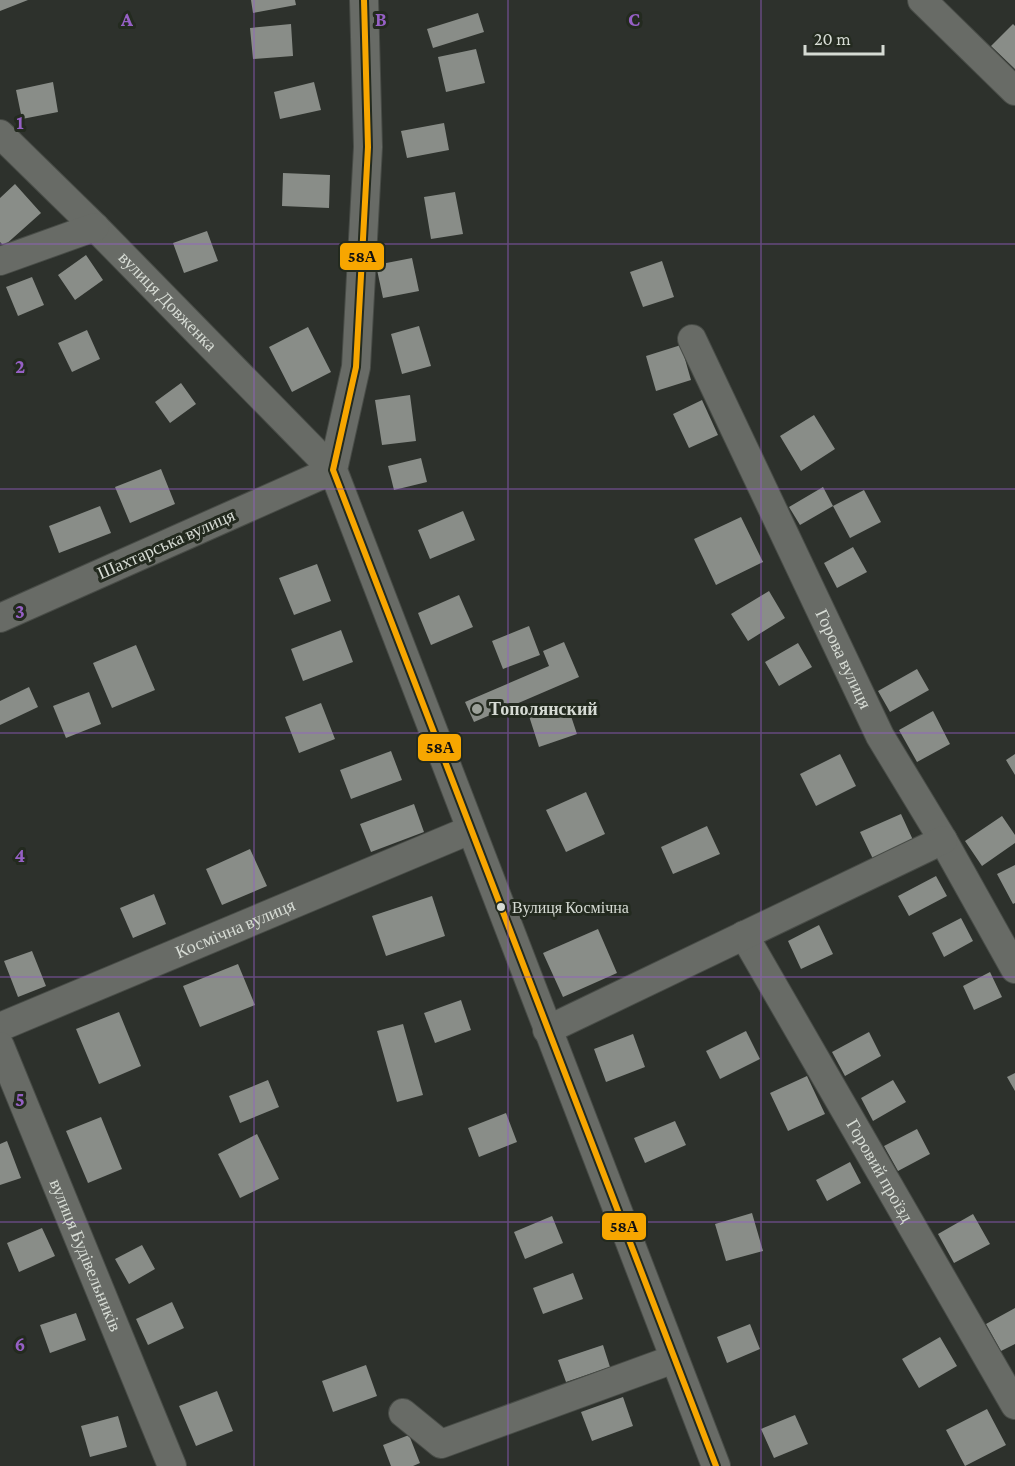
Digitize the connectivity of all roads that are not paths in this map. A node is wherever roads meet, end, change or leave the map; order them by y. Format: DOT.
graph roads {
  1 [pos="364,0"];
  2 [pos="922,0"];
  3 [pos="1015,91"];
  4 [pos="0,134"];
  5 [pos="95,227"];
  6 [pos="0,261"];
  7 [pos="692,339"];
  8 [pos="333,470"];
  9 [pos="0,618"];
  10 [pos="470,830"];
  11 [pos="943,840"];
  12 [pos="744,935"];
  13 [pos="1015,968"];
  14 [pos="0,1027"];
  15 [pos="547,1029"];
  16 [pos="0,1046"];
  17 [pos="674,1359"];
  18 [pos="1015,1405"];
  19 [pos="403,1413"];
  20 [pos="172,1466"];
  21 [pos="716,1466"];
  1 -- 8 [label="street"];
  2 -- 3 [label="street"];
  4 -- 5 [label="street, вулиця Довженка"];
  5 -- 6 [label="street"];
  5 -- 8 [label="street, вулиця Довженка"];
  7 -- 11 [label="street, Горова вулиця"];
  8 -- 9 [label="street, Шахтарська вулиця"];
  8 -- 10 [label="street"];
  10 -- 14 [label="street, Космічна вулиця"];
  10 -- 15 [label="street"];
  11 -- 12 [label="street"];
  11 -- 13 [label="street, Горова вулиця"];
  12 -- 15 [label="street"];
  12 -- 18 [label="street, Горовий проїзд"];
  15 -- 17 [label="street"];
  16 -- 20 [label="street, вулиця Будівельників"];
  17 -- 19 [label="street"];
  17 -- 21 [label="street"];
}
